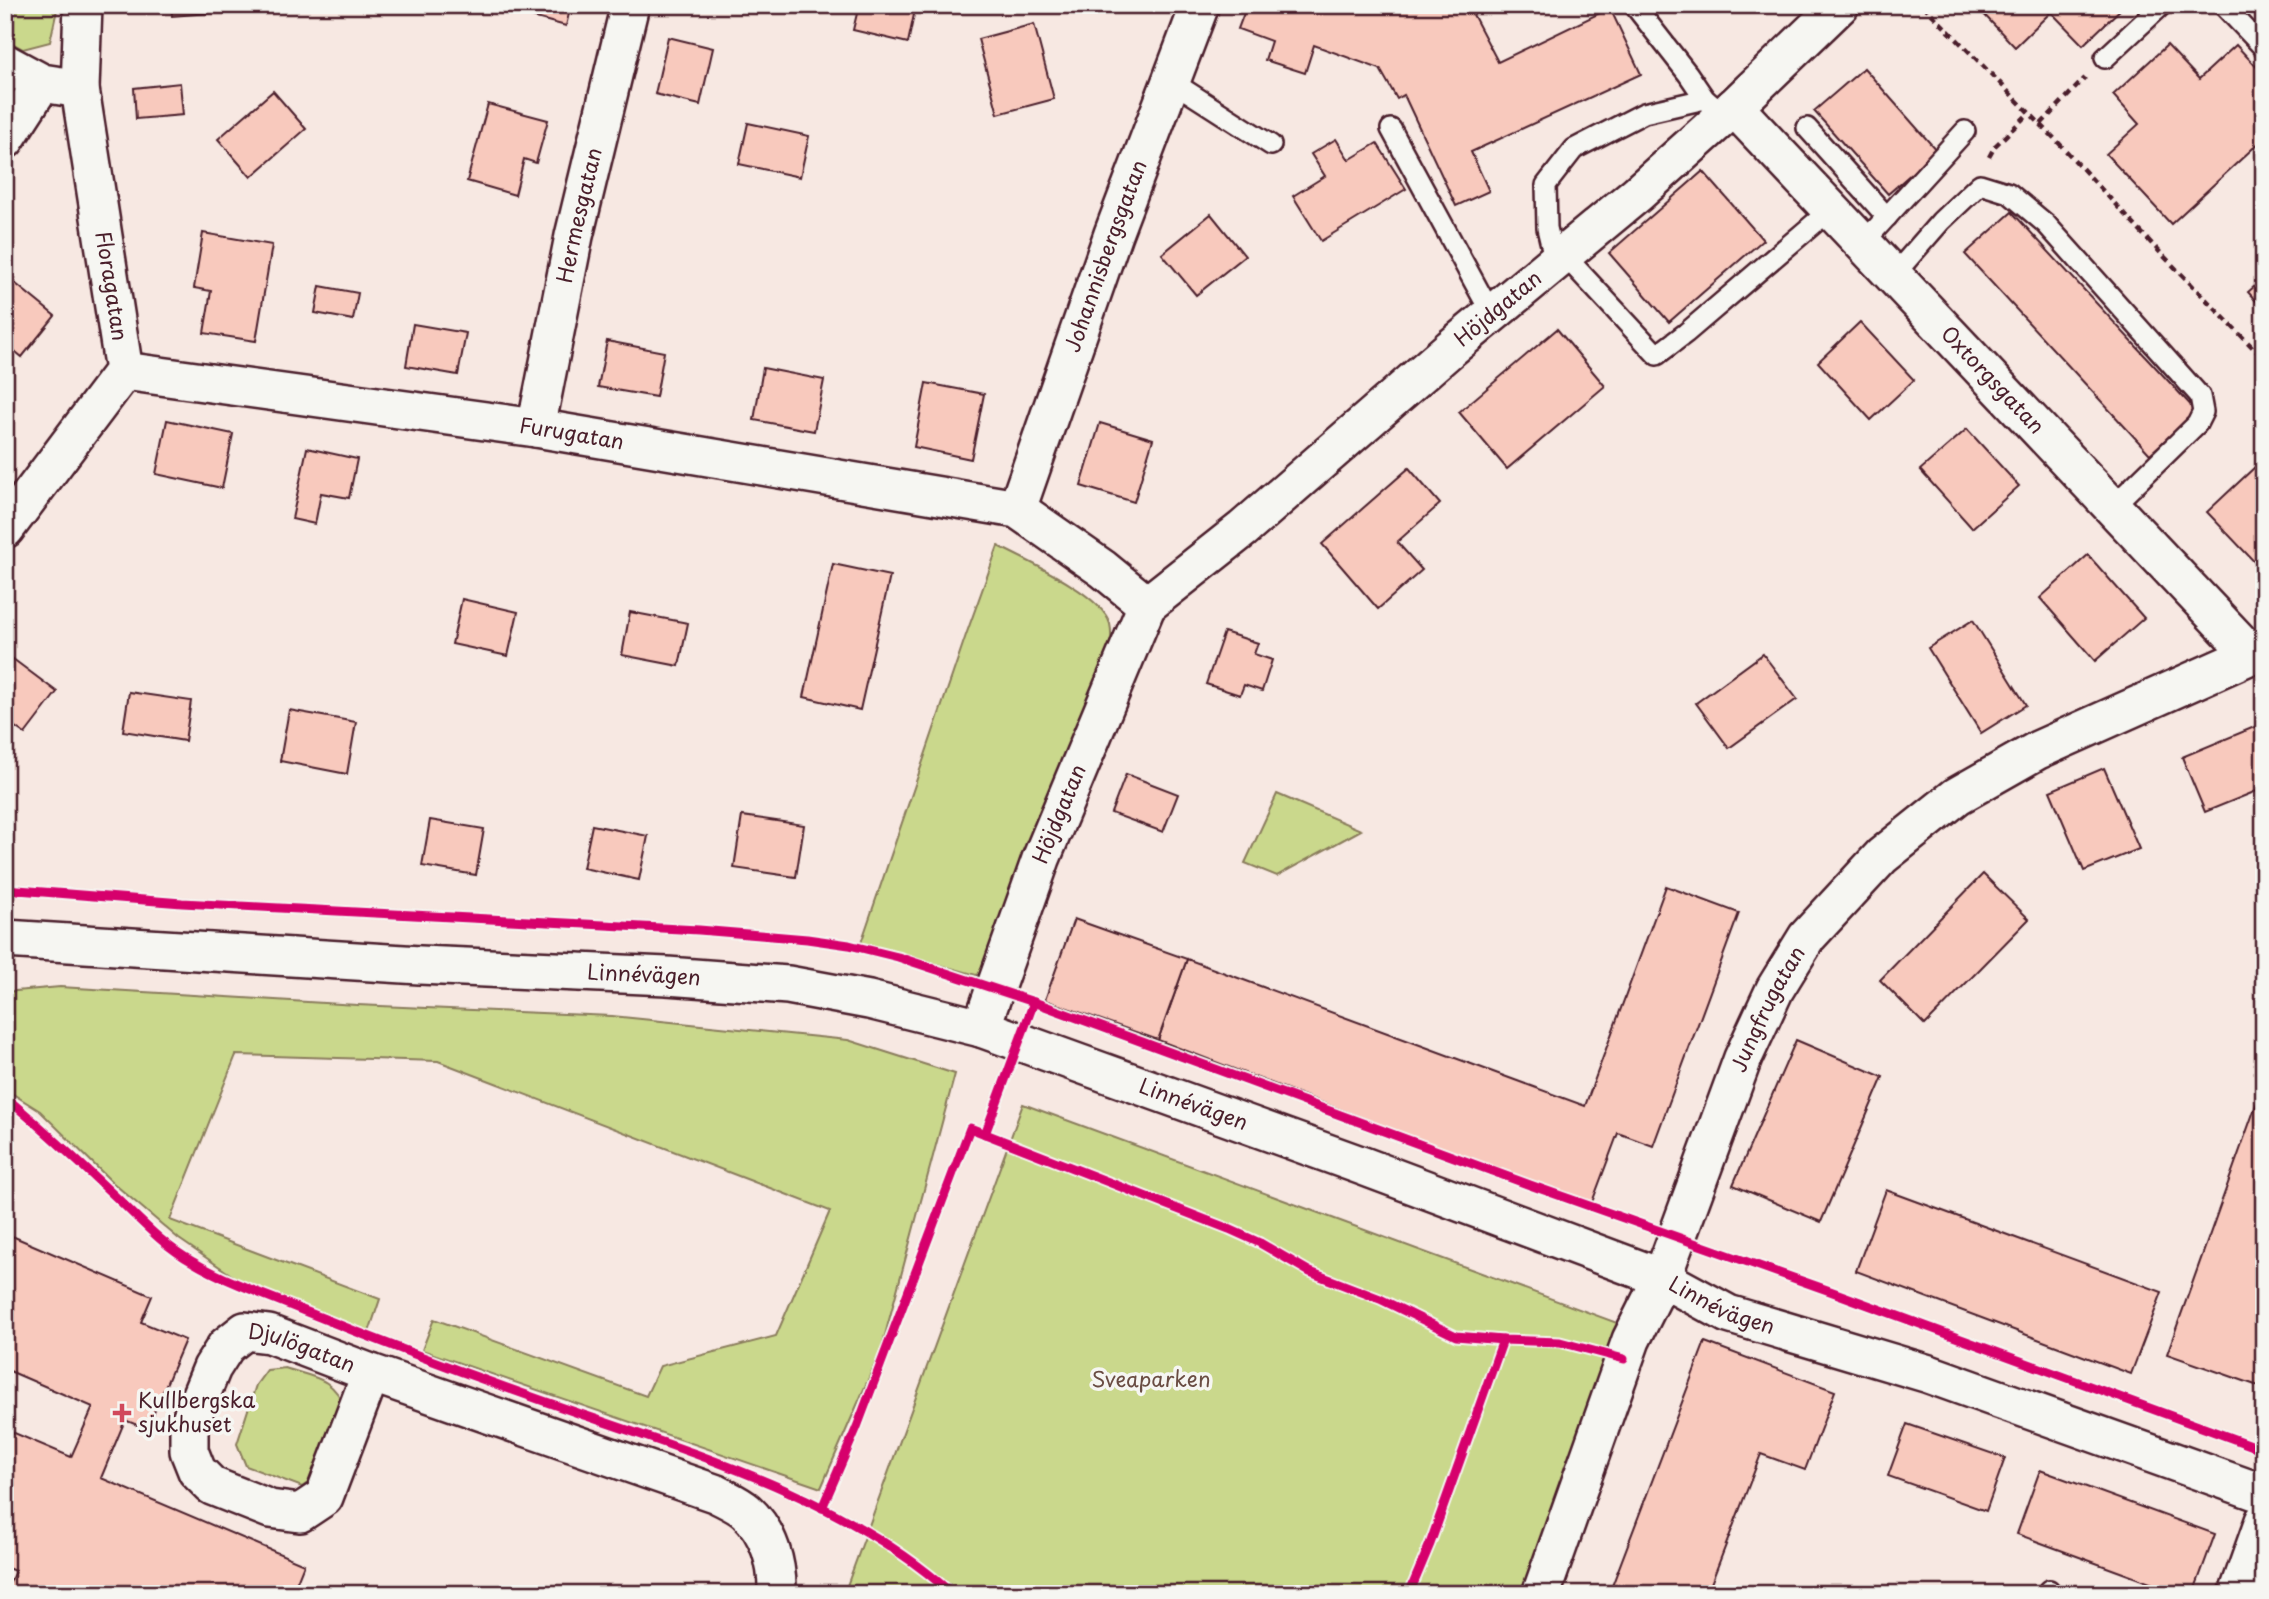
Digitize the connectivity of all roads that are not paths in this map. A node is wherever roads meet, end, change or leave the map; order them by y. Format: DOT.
graph roads {
  1 [pos="83,5"];
  2 [pos="630,5"];
  3 [pos="1200,5"];
  4 [pos="1634,5"];
  5 [pos="1840,5"];
  6 [pos="2162,5"];
  7 [pos="2223,5"];
  8 [pos="2264,48"];
  9 [pos="2105,58"];
  10 [pos="5,63"];
  11 [pos="1171,81"];
  12 [pos="42,83"];
  13 [pos="80,89"];
  14 [pos="1721,108"];
  15 [pos="1807,128"];
  16 [pos="1391,129"];
  17 [pos="1965,131"];
  18 [pos="5,140"];
  19 [pos="1271,145"];
  20 [pos="1830,210"];
  21 [pos="1887,217"];
  22 [pos="1863,243"];
  23 [pos="1559,258"];
  24 [pos="1893,276"];
  25 [pos="1492,315"];
  26 [pos="124,372"];
  27 [pos="536,428"];
  28 [pos="2112,507"];
  29 [pos="1017,509"];
  30 [pos="5,528"];
  31 [pos="1147,605"];
  32 [pos="2258,652"];
  33 [pos="5,939"];
  34 [pos="73,943"];
  35 [pos="5,956"];
  36 [pos="981,1028"];
  37 [pos="1662,1278"];
  38 [pos="371,1373"];
  39 [pos="2264,1494"];
  40 [pos="2264,1521"];
  41 [pos="777,1594"];
  42 [pos="1541,1594"];
  43 [pos="2238,1594"];
  1 -- 13 [label="street, Floragatan"];
  2 -- 27 [label="street, Hermesgatan"];
  3 -- 11 [label="street, Johannisbergsgatan"];
  4 -- 14 [label="lane"];
  5 -- 14 [label="street, Höjdgatan"];
  6 -- 9 [label="lane"];
  7 -- 8 [label="lane"];
  10 -- 12 [label="street"];
  11 -- 19 [label="lane"];
  11 -- 29 [label="street, Johannisbergsgatan"];
  12 -- 13 [label="street"];
  12 -- 18 [label="street"];
  13 -- 26 [label="street, Floragatan"];
  14 -- 20 [label="street, Oxtorgsgatan"];
  14 -- 23 [label="street, Höjdgatan"];
  14 -- 23 [label="lane"];
  15 -- 21 [label="lane"];
  16 -- 25 [label="lane"];
  17 -- 21 [label="lane"];
  20 -- 22 [label="street, Oxtorgsgatan"];
  20 -- 23 [label="lane"];
  21 -- 22 [label="lane"];
  22 -- 24 [label="street, Oxtorgsgatan"];
  23 -- 25 [label="street, Höjdgatan"];
  24 -- 28 [label="street, Oxtorgsgatan"];
  24 -- 28 [label="lane"];
  25 -- 31 [label="street, Höjdgatan"];
  26 -- 27 [label="street, Furugatan"];
  26 -- 30 [label="street, Floragatan"];
  27 -- 29 [label="street, Furugatan"];
  28 -- 32 [label="street, Oxtorgsgatan"];
  29 -- 31 [label="street"];
  31 -- 36 [label="street, Höjdgatan"];
  32 -- 37 [label="street, Jungfrugatan"];
  33 -- 34 [label="street, Linnévägen"];
  34 -- 35 [label="street, Linnévägen"];
  34 -- 36 [label="street, Linnévägen"];
  36 -- 37 [label="street, Linnévägen"];
  37 -- 39 [label="street, Linnévägen"];
  37 -- 42 [label="street, Jungfrugatan"];
  38 -- 38 [label="street, Djulögatan"];
  38 -- 41 [label="street, Djulögatan"];
  40 -- 43 [label="street"];
}
